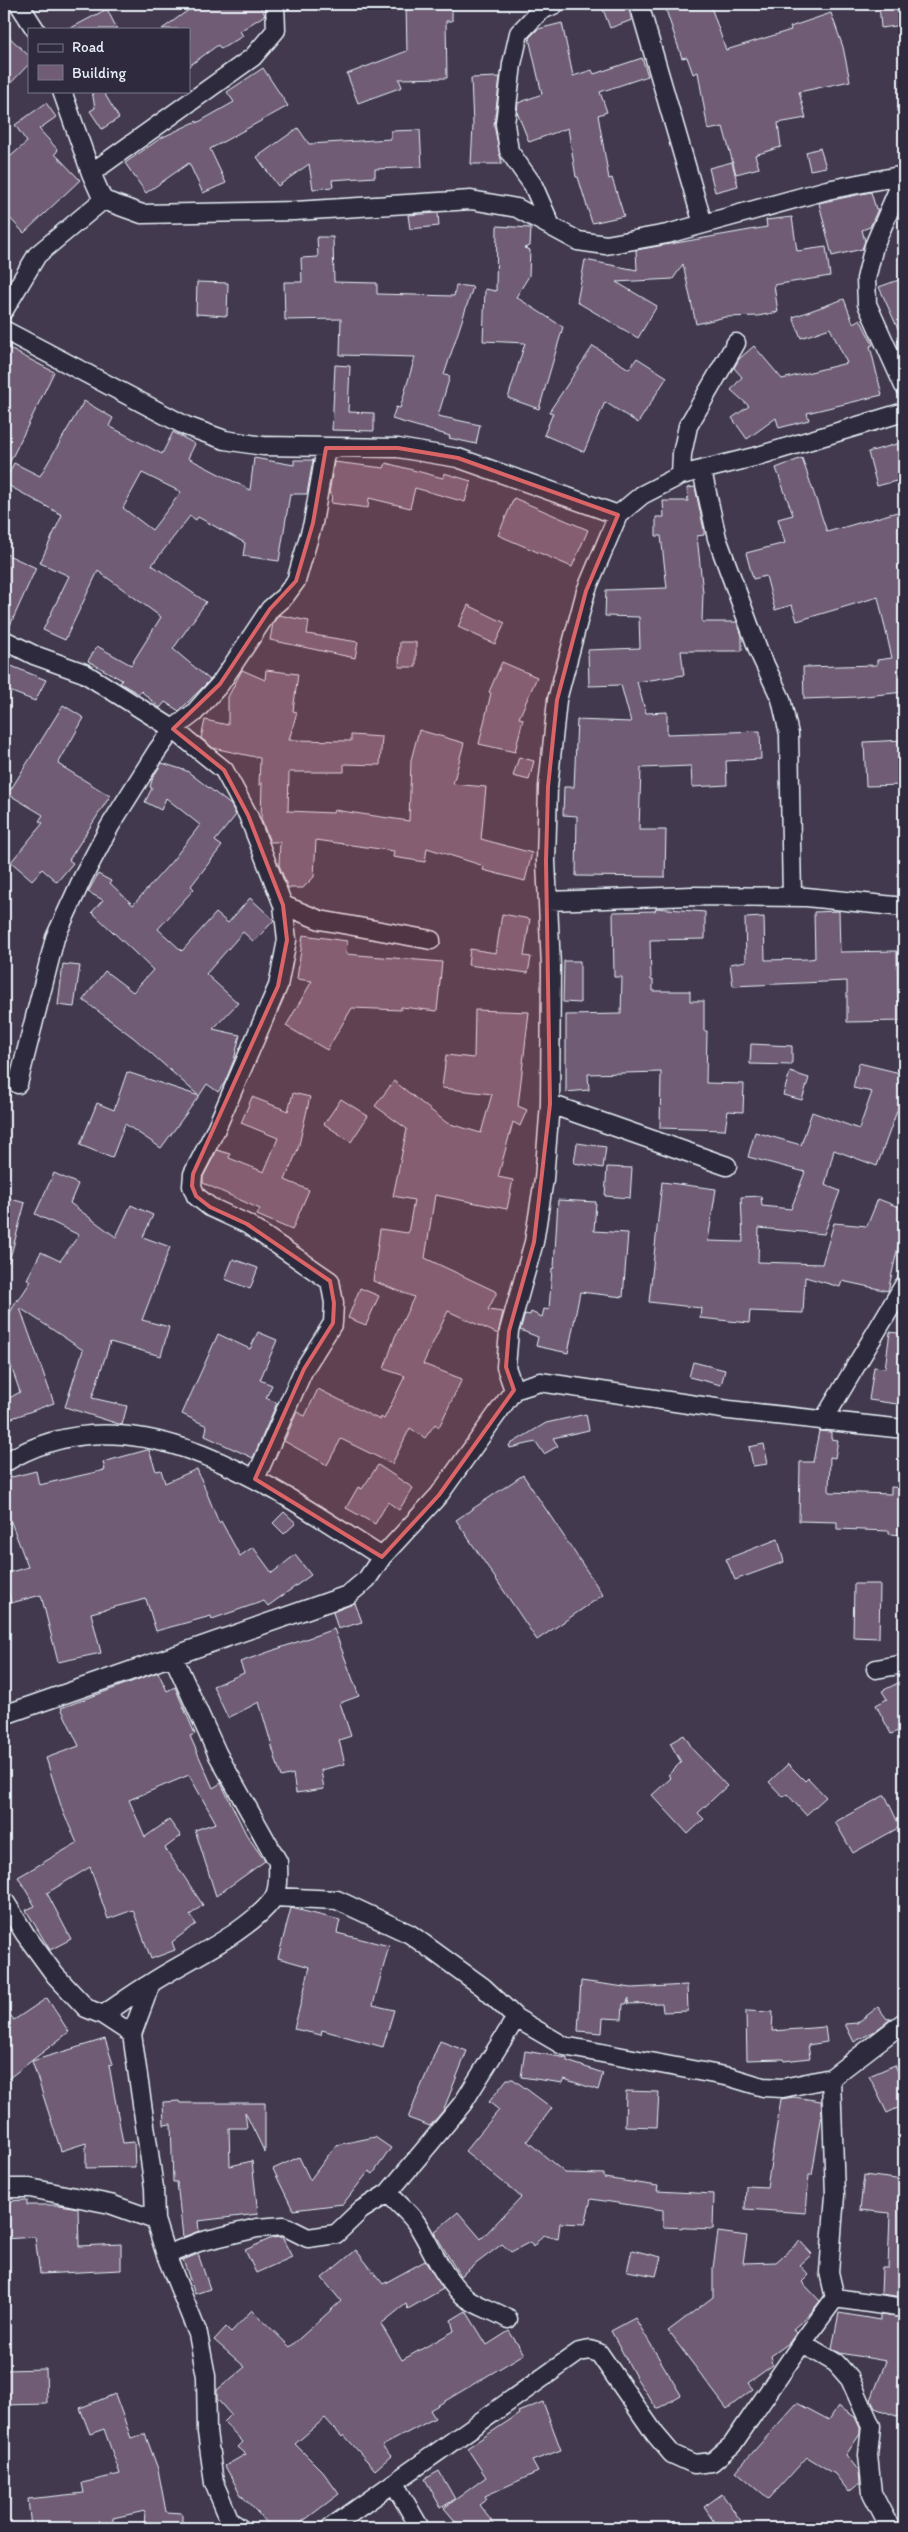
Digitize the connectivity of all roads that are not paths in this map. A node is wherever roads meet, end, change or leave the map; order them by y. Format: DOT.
graph roads {
  1 [pos="19,4"];
  2 [pos="275,4"];
  3 [pos="555,4"];
  4 [pos="639,4"];
  5 [pos="34,28"];
  6 [pos="62,92"];
  7 [pos="90,173"];
  8 [pos="904,176"];
  9 [pos="103,200"];
  10 [pos="703,224"];
  11 [pos="552,226"];
  12 [pos="4,310"];
  13 [pos="4,330"];
  14 [pos="736,343"];
  15 [pos="904,386"];
  16 [pos="904,412"];
  17 [pos="326,448"];
  18 [pos="702,471"];
  19 [pos="682,475"];
  20 [pos="618,515"];
  21 [pos="4,640"];
  22 [pos="173,729"];
  23 [pos="792,897"];
  24 [pos="548,901"];
  25 [pos="283,905"];
  26 [pos="904,906"];
  27 [pos="431,940"];
  28 [pos="18,1084"];
  29 [pos="550,1104"];
  30 [pos="727,1166"];
  31 [pos="904,1285"];
  32 [pos="514,1390"];
  33 [pos="823,1421"];
  34 [pos="904,1429"];
  35 [pos="4,1463"];
  36 [pos="255,1479"];
  37 [pos="382,1557"];
  38 [pos="173,1656"];
  39 [pos="904,1664"];
  40 [pos="876,1669"];
  41 [pos="4,1715"];
  42 [pos="274,1897"];
  43 [pos="4,1900"];
  44 [pos="151,1983"];
  45 [pos="103,2015"];
  46 [pos="516,2018"];
  47 [pos="904,2022"];
  48 [pos="132,2034"];
  49 [pos="831,2078"];
  50 [pos="4,2188"];
  51 [pos="388,2193"];
  52 [pos="155,2220"];
  53 [pos="166,2255"];
  54 [pos="835,2298"];
  55 [pos="904,2308"];
  56 [pos="508,2319"];
  57 [pos="802,2342"];
  58 [pos="394,2483"];
  59 [pos="232,2526"];
  60 [pos="330,2528"];
  61 [pos="420,2528"];
  62 [pos="892,2528"];
  1 -- 5 [label="street"];
  2 -- 7 [label="street"];
  3 -- 11 [label="street"];
  4 -- 10 [label="street"];
  6 -- 7 [label="street"];
  7 -- 9 [label="street"];
  8 -- 10 [label="street"];
  8 -- 15 [label="street"];
  9 -- 11 [label="street"];
  9 -- 12 [label="street"];
  10 -- 11 [label="street"];
  13 -- 17 [label="street"];
  14 -- 19 [label="street"];
  16 -- 18 [label="street"];
  17 -- 20 [label="street"];
  17 -- 22 [label="street"];
  18 -- 19 [label="street"];
  18 -- 23 [label="street"];
  19 -- 20 [label="street"];
  20 -- 24 [label="street"];
  21 -- 22 [label="street"];
  22 -- 25 [label="street"];
  22 -- 28 [label="street"];
  23 -- 24 [label="street"];
  23 -- 26 [label="street"];
  24 -- 29 [label="street"];
  25 -- 27 [label="street"];
  25 -- 36 [label="street"];
  29 -- 30 [label="street"];
  29 -- 32 [label="street"];
  31 -- 33 [label="street"];
  32 -- 33 [label="street"];
  32 -- 37 [label="street"];
  33 -- 34 [label="street"];
  35 -- 36 [label="street"];
  36 -- 37 [label="street"];
  37 -- 38 [label="street"];
  38 -- 41 [label="street"];
  38 -- 42 [label="street"];
  39 -- 40 [label="street"];
  42 -- 44 [label="street"];
  42 -- 46 [label="street"];
  43 -- 45 [label="street"];
  44 -- 45 [label="street"];
  44 -- 48 [label="street"];
  45 -- 48 [label="street"];
  46 -- 49 [label="street"];
  46 -- 51 [label="street"];
  47 -- 49 [label="street"];
  48 -- 52 [label="street"];
  49 -- 54 [label="street"];
  50 -- 52 [label="street"];
  51 -- 53 [label="street"];
  51 -- 56 [label="street"];
  52 -- 53 [label="street"];
  53 -- 59 [label="street"];
  54 -- 55 [label="street"];
  54 -- 57 [label="street"];
  57 -- 58 [label="street"];
  57 -- 62 [label="street"];
  58 -- 60 [label="street"];
  58 -- 61 [label="street"];
}
